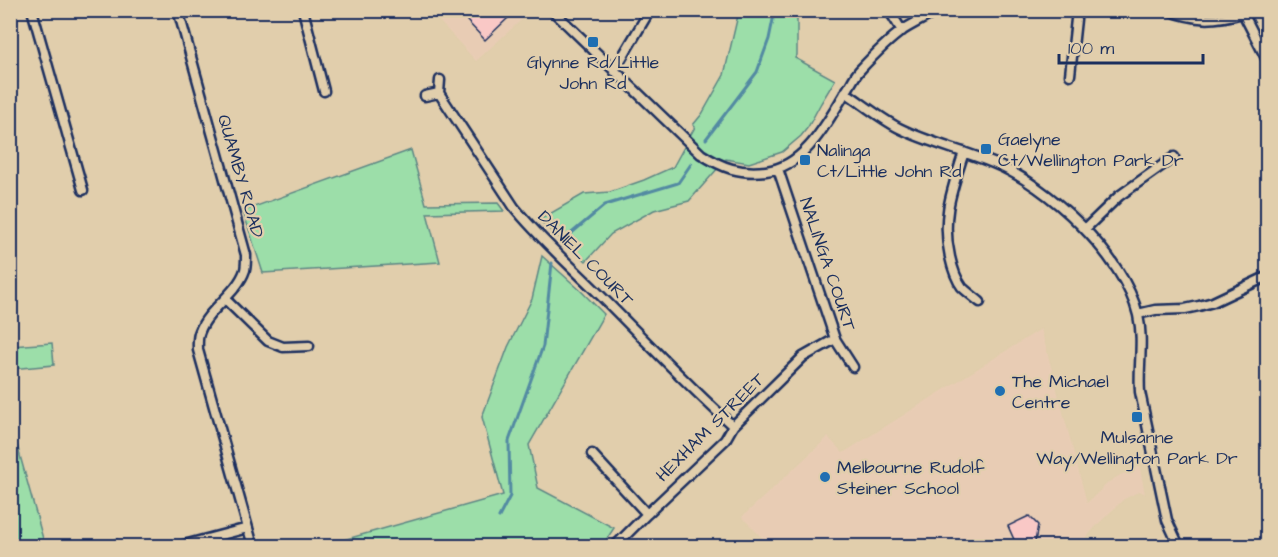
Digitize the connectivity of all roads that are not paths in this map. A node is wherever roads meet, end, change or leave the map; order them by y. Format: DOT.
graph roads {
  1 [pos="32,10"];
  2 [pos="178,10"];
  3 [pos="303,10"];
  4 [pos="552,10"];
  5 [pos="650,10"];
  6 [pos="889,10"];
  7 [pos="939,10"];
  8 [pos="1077,10"];
  9 [pos="1167,10"];
  10 [pos="1244,12"];
  11 [pos="902,31"];
  12 [pos="1268,62"];
  13 [pos="614,71"];
  14 [pos="1070,75"];
  15 [pos="440,80"];
  16 [pos="324,91"];
  17 [pos="845,92"];
  18 [pos="439,93"];
  19 [pos="426,96"];
  20 [pos="964,152"];
  21 [pos="1174,157"];
  22 [pos="778,169"];
  23 [pos="83,190"];
  24 [pos="1085,229"];
  25 [pos="1268,276"];
  26 [pos="225,299"];
  27 [pos="980,302"];
  28 [pos="1138,314"];
  29 [pos="835,339"];
  30 [pos="309,346"];
  31 [pos="853,367"];
  32 [pos="734,426"];
  33 [pos="592,454"];
  34 [pos="647,514"];
  35 [pos="248,528"];
  36 [pos="180,546"];
  37 [pos="253,546"];
  38 [pos="615,546"];
  39 [pos="1179,546"];
  1 -- 23 [label="street"];
  2 -- 26 [label="street, QUAMBY ROAD"];
  3 -- 16 [label="street"];
  4 -- 13 [label="street"];
  5 -- 13 [label="street"];
  6 -- 11 [label="street"];
  7 -- 11 [label="street"];
  8 -- 14 [label="street"];
  9 -- 10 [label="street"];
  10 -- 12 [label="street"];
  11 -- 17 [label="street"];
  13 -- 22 [label="street"];
  15 -- 18 [label="street"];
  17 -- 20 [label="street"];
  17 -- 22 [label="street"];
  18 -- 19 [label="street"];
  18 -- 32 [label="street, DANIEL COURT"];
  20 -- 24 [label="street"];
  20 -- 27 [label="street"];
  21 -- 24 [label="street"];
  22 -- 29 [label="street, NALINGA COURT"];
  24 -- 28 [label="street"];
  25 -- 28 [label="street"];
  26 -- 30 [label="street"];
  26 -- 35 [label="street, QUAMBY ROAD"];
  28 -- 39 [label="street"];
  29 -- 31 [label="street, NALINGA COURT"];
  29 -- 32 [label="street, HEXHAM STREET"];
  32 -- 34 [label="street, HEXHAM STREET"];
  33 -- 34 [label="street"];
  34 -- 38 [label="street, HEXHAM STREET"];
  35 -- 36 [label="street"];
  35 -- 37 [label="street, QUAMBY ROAD"];
}
